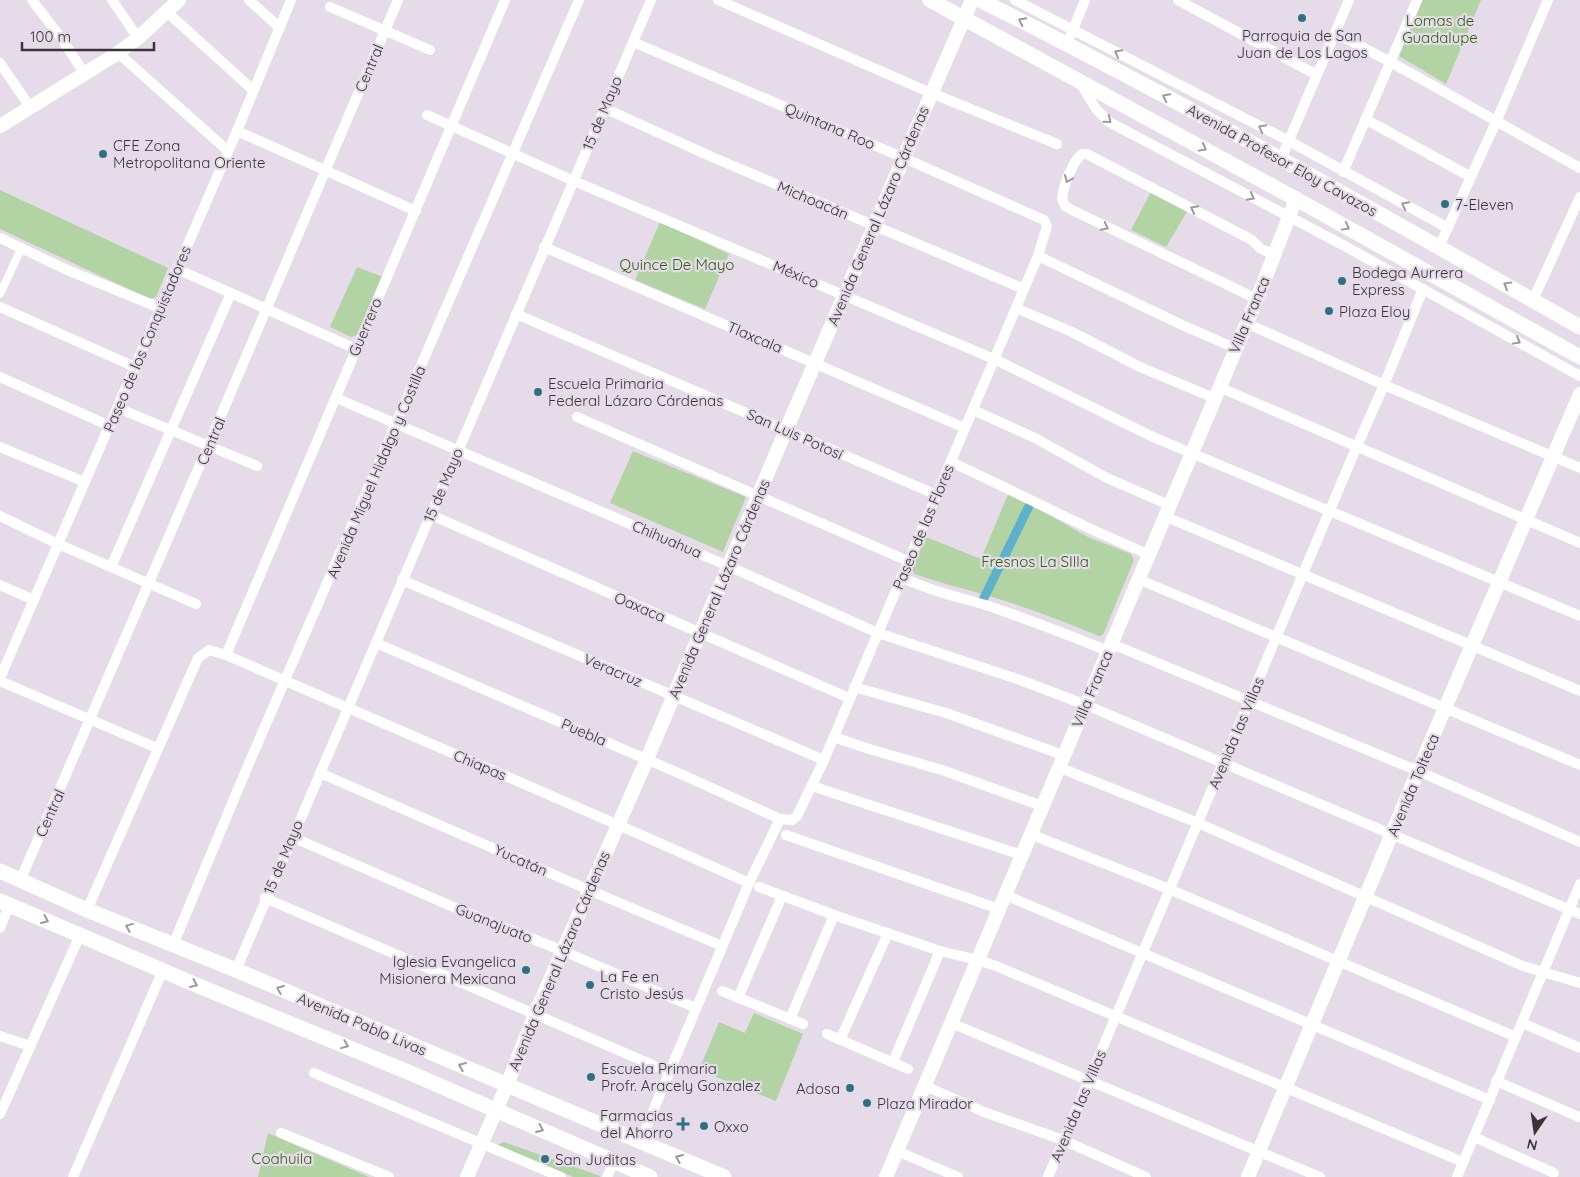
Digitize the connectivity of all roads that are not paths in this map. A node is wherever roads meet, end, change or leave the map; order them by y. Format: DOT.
graph roads {
  1 [pos="32,0"];
  2 [pos="112,0"];
  3 [pos="179,0"];
  4 [pos="248,0"];
  5 [pos="291,0"];
  6 [pos="398,0"];
  7 [pos="506,0"];
  8 [pos="579,0"];
  9 [pos="651,0"];
  10 [pos="718,0"];
  11 [pos="930,0"];
  12 [pos="972,0"];
  13 [pos="980,0"];
  14 [pos="1015,0"];
  15 [pos="1085,0"];
  16 [pos="1178,0"];
  17 [pos="1349,0"];
  18 [pos="1417,0"];
  19 [pos="1548,0"];
  20 [pos="951,5"];
  21 [pos="330,7"];
  22 [pos="167,12"];
  23 [pos="964,18"];
  24 [pos="280,28"];
  25 [pos="1073,29"];
  26 [pos="385,31"];
  27 [pos="1335,33"];
  28 [pos="138,38"];
  29 [pos="633,42"];
  30 [pos="1067,44"];
  31 [pos="430,50"];
  32 [pos="118,53"];
  33 [pos="1391,61"];
  34 [pos="0,63"];
  35 [pos="84,73"];
  36 [pos="1316,75"];
  37 [pos="1079,81"];
  38 [pos="254,90"];
  39 [pos="931,93"];
  40 [pos="30,107"];
  41 [pos="604,108"];
  42 [pos="428,115"];
  43 [pos="1365,119"];
  44 [pos="1496,122"];
  45 [pos="0,126"];
  46 [pos="451,127"];
  47 [pos="237,131"];
  48 [pos="1289,142"];
  49 [pos="1057,144"];
  50 [pos="228,151"];
  51 [pos="513,154"];
  52 [pos="904,158"];
  53 [pos="1281,159"];
  54 [pos="1580,168"];
  55 [pos="326,170"];
  56 [pos="1343,172"];
  57 [pos="1471,177"];
  58 [pos="574,181"];
  59 [pos="1580,197"];
  60 [pos="1296,199"];
  61 [pos="416,211"];
  62 [pos="1289,217"];
  63 [pos="874,227"];
  64 [pos="1448,228"];
  65 [pos="1046,230"];
  66 [pos="0,238"];
  67 [pos="544,247"];
  68 [pos="1439,247"];
  69 [pos="21,249"];
  70 [pos="1275,255"];
  71 [pos="1038,256"];
  72 [pos="177,269"];
  73 [pos="1024,289"];
  74 [pos="1423,289"];
  75 [pos="231,293"];
  76 [pos="0,294"];
  77 [pos="845,295"];
  78 [pos="1257,299"];
  79 [pos="1533,300"];
  80 [pos="0,308"];
  81 [pos="160,308"];
  82 [pos="1016,308"];
  83 [pos="267,310"];
  84 [pos="516,314"];
  85 [pos="1246,323"];
  86 [pos="1580,326"];
  87 [pos="1235,348"];
  88 [pos="356,349"];
  89 [pos="1580,357"];
  90 [pos="994,359"];
  91 [pos="815,363"];
  92 [pos="135,367"];
  93 [pos="1580,376"];
  94 [pos="0,377"];
  95 [pos="1384,385"];
  96 [pos="1216,393"];
  97 [pos="1580,394"];
  98 [pos="336,398"];
  99 [pos="118,408"];
  100 [pos="973,410"];
  101 [pos="577,417"];
  102 [pos="397,423"];
  103 [pos="110,426"];
  104 [pos="965,428"];
  105 [pos="171,430"];
  106 [pos="786,430"];
  107 [pos="208,446"];
  108 [pos="1357,446"];
  109 [pos="0,447"];
  110 [pos="458,450"];
  111 [pos="1192,452"];
  112 [pos="1554,457"];
  113 [pos="951,462"];
  114 [pos="257,466"];
  115 [pos="1580,468"];
  116 [pos="85,482"];
  117 [pos="937,495"];
  118 [pos="759,497"];
  119 [pos="1330,510"];
  120 [pos="1166,511"];
  121 [pos="430,515"];
  122 [pos="0,516"];
  123 [pos="1526,521"];
  124 [pos="1580,543"];
  125 [pos="58,544"];
  126 [pos="1148,554"];
  127 [pos="908,562"];
  128 [pos="728,566"];
  129 [pos="111,567"];
  130 [pos="1303,575"];
  131 [pos="901,576"];
  132 [pos="1138,578"];
  133 [pos="402,580"];
  134 [pos="1500,583"];
  135 [pos="149,584"];
  136 [pos="0,585"];
  137 [pos="34,600"];
  138 [pos="196,604"];
  139 [pos="1580,616"];
  140 [pos="700,633"];
  141 [pos="878,633"];
  142 [pos="1276,638"];
  143 [pos="376,643"];
  144 [pos="1473,645"];
  145 [pos="1110,648"];
  146 [pos="226,655"];
  147 [pos="4,656"];
  148 [pos="0,679"];
  149 [pos="286,681"];
  150 [pos="854,687"];
  151 [pos="1580,691"];
  152 [pos="674,696"];
  153 [pos="849,698"];
  154 [pos="1250,700"];
  155 [pos="1086,705"];
  156 [pos="348,707"];
  157 [pos="1446,708"];
  158 [pos="91,719"];
  159 [pos="834,736"];
  160 [pos="157,748"];
  161 [pos="647,759"];
  162 [pos="824,760"];
  163 [pos="1061,761"];
  164 [pos="1224,764"];
  165 [pos="1580,765"];
  166 [pos="1418,771"];
  167 [pos="320,773"];
  168 [pos="812,786"];
  169 [pos="1042,806"];
  170 [pos="780,819"];
  171 [pos="792,820"];
  172 [pos="1198,823"];
  173 [pos="618,824"];
  174 [pos="1030,834"];
  175 [pos="786,835"];
  176 [pos="1392,835"];
  177 [pos="292,837"];
  178 [pos="1580,842"];
  179 [pos="1022,855"];
  180 [pos="0,871"];
  181 [pos="20,881"];
  182 [pos="1580,884"];
  183 [pos="754,885"];
  184 [pos="1169,889"];
  185 [pos="589,890"];
  186 [pos="1004,895"];
  187 [pos="782,896"];
  188 [pos="266,898"];
  189 [pos="1366,898"];
  190 [pos="5,903"];
  191 [pos="998,909"];
  192 [pos="86,910"];
  193 [pos="1569,910"];
  194 [pos="1580,914"];
  195 [pos="834,915"];
  196 [pos="0,928"];
  197 [pos="888,933"];
  198 [pos="80,935"];
  199 [pos="173,945"];
  200 [pos="722,946"];
  201 [pos="564,950"];
  202 [pos="940,951"];
  203 [pos="1142,953"];
  204 [pos="978,960"];
  205 [pos="1339,962"];
  206 [pos="163,970"];
  207 [pos="236,970"];
  208 [pos="1544,972"];
  209 [pos="1580,983"];
  210 [pos="722,991"];
  211 [pos="738,998"];
  212 [pos="696,1008"];
  213 [pos="535,1014"];
  214 [pos="1116,1017"];
  215 [pos="790,1019"];
  216 [pos="1522,1023"];
  217 [pos="803,1024"];
  218 [pos="951,1024"];
  219 [pos="1312,1025"];
  220 [pos="827,1034"];
  221 [pos="0,1036"];
  222 [pos="1516,1037"];
  223 [pos="840,1040"];
  224 [pos="30,1046"];
  225 [pos="1580,1048"];
  226 [pos="893,1062"];
  227 [pos="908,1069"];
  228 [pos="669,1072"];
  229 [pos="314,1073"];
  230 [pos="1088,1081"];
  231 [pos="1496,1081"];
  232 [pos="507,1085"];
  233 [pos="925,1086"];
  234 [pos="1286,1088"];
  235 [pos="1490,1100"];
  236 [pos="496,1110"];
  237 [pos="0,1114"];
  238 [pos="1579,1117"];
  239 [pos="281,1133"];
  240 [pos="1474,1136"];
  241 [pos="1063,1140"];
  242 [pos="640,1142"];
  243 [pos="481,1143"];
  244 [pos="897,1151"];
  245 [pos="1259,1151"];
  246 [pos="614,1162"];
  247 [pos="1463,1162"];
  248 [pos="1554,1173"];
  249 [pos="73,1177"];
  250 [pos="389,1177"];
  251 [pos="467,1177"];
  252 [pos="561,1177"];
  253 [pos="607,1177"];
  254 [pos="650,1177"];
  255 [pos="724,1177"];
  256 [pos="886,1177"];
  257 [pos="958,1177"];
  258 [pos="1048,1177"];
  259 [pos="1146,1177"];
  260 [pos="1248,1177"];
  261 [pos="1320,1177"];
  262 [pos="1457,1177"];
  1 -- 35 [label="street"];
  2 -- 28 [label="street"];
  3 -- 22 [label="street"];
  4 -- 24 [label="street"];
  5 -- 24 [label="street, Paseo de los Conquistadores"];
  6 -- 26 [label="street, Central"];
  7 -- 46 [label="street, Guerrero"];
  8 -- 51 [label="street, Avenida Miguel Hidalgo y Costilla"];
  9 -- 29 [label="street, 15 de Mayo"];
  10 -- 39 [label="street"];
  11 -- 20 [label="main road, Avenida Profesor Eloy Cavazos"];
  12 -- 23 [label="street, Avenida General Lázaro Cárdenas"];
  30 -- 13 [label="main road, Avenida Profesor Eloy Cavazos, one-way"];
  14 -- 25 [label="street"];
  15 -- 25 [label="street"];
  16 -- 36 [label="street"];
  17 -- 27 [label="street"];
  18 -- 33 [label="street"];
  19 -- 44 [label="street"];
  20 -- 23 [label="main road, Avenida Profesor Eloy Cavazos"];
  21 -- 26 [label="street"];
  22 -- 28 [label="street"];
  22 -- 38 [label="street"];
  23 -- 37 [label="main road, Avenida Profesor Eloy Cavazos"];
  23 -- 39 [label="street, Avenida General Lázaro Cárdenas"];
  24 -- 38 [label="street, Paseo de los Conquistadores"];
  25 -- 30 [label="street"];
  48 -- 25 [label="street, one-way"];
  26 -- 31 [label="street"];
  26 -- 55 [label="street, Central"];
  27 -- 33 [label="street"];
  27 -- 36 [label="street"];
  28 -- 32 [label="street"];
  29 -- 41 [label="street, 15 de Mayo"];
  29 -- 52 [label="street, Quintana Roo"];
  53 -- 30 [label="main road, Avenida Profesor Eloy Cavazos, one-way"];
  32 -- 35 [label="street"];
  32 -- 50 [label="street"];
  33 -- 43 [label="street"];
  33 -- 44 [label="street"];
  34 -- 40 [label="street"];
  35 -- 40 [label="street"];
  36 -- 48 [label="street"];
  37 -- 60 [label="main road, Avenida Profesor Eloy Cavazos, one-way"];
  37 -- 62 [label="street, one-way"];
  38 -- 47 [label="street, Paseo de los Conquistadores"];
  39 -- 49 [label="street"];
  39 -- 52 [label="street, Avenida General Lázaro Cárdenas"];
  40 -- 45 [label="street"];
  41 -- 58 [label="street, 15 de Mayo"];
  41 -- 63 [label="street, Michoacán"];
  42 -- 46 [label="street, México"];
  43 -- 56 [label="street"];
  43 -- 57 [label="street"];
  44 -- 54 [label="street"];
  44 -- 57 [label="street"];
  46 -- 51 [label="street, México"];
  46 -- 61 [label="street, Guerrero"];
  47 -- 50 [label="street, Paseo de los Conquistadores"];
  47 -- 55 [label="street"];
  48 -- 53 [label="street"];
  48 -- 56 [label="street"];
  50 -- 72 [label="street, Paseo de los Conquistadores"];
  51 -- 58 [label="street, México"];
  51 -- 102 [label="street, Avenida Miguel Hidalgo y Costilla"];
  52 -- 63 [label="street, Avenida General Lázaro Cárdenas"];
  52 -- 65 [label="street, Quintana Roo"];
  53 -- 68 [label="main road, Avenida Profesor Eloy Cavazos"];
  55 -- 61 [label="street"];
  55 -- 83 [label="street, Central"];
  64 -- 56 [label="street, one-way"];
  57 -- 64 [label="street"];
  58 -- 67 [label="street, 15 de Mayo"];
  58 -- 77 [label="street, México"];
  59 -- 79 [label="street"];
  60 -- 62 [label="street, Villa Franca"];
  60 -- 89 [label="main road, Avenida Profesor Eloy Cavazos, one-way"];
  61 -- 88 [label="street, Guerrero"];
  62 -- 70 [label="street, Villa Franca"];
  62 -- 74 [label="street"];
  63 -- 73 [label="street, Michoacán"];
  63 -- 77 [label="street, Avenida General Lázaro Cárdenas"];
  64 -- 68 [label="street"];
  65 -- 71 [label="street, Paseo de las Flores"];
  66 -- 69 [label="street"];
  67 -- 84 [label="street, 15 de Mayo"];
  67 -- 91 [label="street, Tlaxcala"];
  79 -- 68 [label="main road, Avenida Profesor Eloy Cavazos, one-way"];
  69 -- 76 [label="street"];
  69 -- 81 [label="street"];
  70 -- 78 [label="street, Villa Franca"];
  70 -- 78 [label="street, one-way"];
  71 -- 73 [label="street, Paseo de las Flores"];
  71 -- 87 [label="street"];
  72 -- 75 [label="street"];
  72 -- 81 [label="street, Paseo de los Conquistadores"];
  73 -- 82 [label="street, Paseo de las Flores"];
  74 -- 93 [label="street, one-way"];
  74 -- 95 [label="street, Avenida las Villas"];
  75 -- 83 [label="street"];
  75 -- 105 [label="street"];
  77 -- 90 [label="street, México"];
  77 -- 91 [label="street, Avenida General Lázaro Cárdenas"];
  78 -- 85 [label="street, Villa Franca"];
  79 -- 86 [label="main road, Avenida Profesor Eloy Cavazos"];
  80 -- 92 [label="street"];
  81 -- 92 [label="street, Paseo de los Conquistadores"];
  82 -- 90 [label="street, Paseo de las Flores"];
  82 -- 96 [label="street"];
  83 -- 88 [label="street"];
  83 -- 107 [label="street, Central"];
  84 -- 106 [label="street, San Luis Potosí"];
  84 -- 110 [label="street, 15 de Mayo"];
  85 -- 87 [label="street, Villa Franca"];
  85 -- 95 [label="street"];
  87 -- 96 [label="street, Villa Franca"];
  88 -- 98 [label="street, Guerrero"];
  90 -- 100 [label="street, Paseo de las Flores"];
  90 -- 111 [label="street, México"];
  91 -- 104 [label="street, Tlaxcala"];
  91 -- 106 [label="street, Avenida General Lázaro Cárdenas"];
  92 -- 99 [label="street, Paseo de los Conquistadores"];
  94 -- 103 [label="street"];
  95 -- 108 [label="street, Avenida las Villas"];
  95 -- 112 [label="street"];
  96 -- 108 [label="street"];
  96 -- 111 [label="street, Villa Franca"];
  97 -- 112 [label="street, Avenida Tolteca"];
  98 -- 102 [label="street, Chihuahua"];
  98 -- 146 [label="street, Guerrero"];
  99 -- 103 [label="street, Paseo de los Conquistadores"];
  99 -- 105 [label="street"];
  100 -- 104 [label="street, Paseo de las Flores"];
  100 -- 120 [label="street"];
  101 -- 118 [label="street"];
  102 -- 110 [label="street, Chihuahua"];
  102 -- 149 [label="street, Avenida Miguel Hidalgo y Costilla"];
  103 -- 116 [label="street, Paseo de los Conquistadores"];
  104 -- 113 [label="street, Paseo de las Flores"];
  105 -- 107 [label="street"];
  105 -- 129 [label="street"];
  106 -- 117 [label="street, San Luis Potosí"];
  106 -- 118 [label="street, Avenida General Lázaro Cárdenas"];
  107 -- 114 [label="street"];
  107 -- 135 [label="street, Central"];
  108 -- 119 [label="street, Avenida las Villas"];
  108 -- 123 [label="street"];
  109 -- 116 [label="street"];
  110 -- 121 [label="street, 15 de Mayo"];
  110 -- 128 [label="street, Chihuahua"];
  111 -- 119 [label="street, México"];
  111 -- 120 [label="street, Villa Franca"];
  112 -- 115 [label="street"];
  112 -- 123 [label="street, Avenida Tolteca"];
  113 -- 117 [label="street, Paseo de las Flores"];
  113 -- 126 [label="street"];
  116 -- 125 [label="street, Paseo de los Conquistadores"];
  117 -- 127 [label="street, Paseo de las Flores"];
  118 -- 127 [label="street"];
  118 -- 128 [label="street, Avenida General Lázaro Cárdenas"];
  119 -- 130 [label="street, Avenida las Villas"];
  119 -- 134 [label="street, México"];
  120 -- 126 [label="street, Villa Franca"];
  120 -- 130 [label="street"];
  121 -- 133 [label="street, 15 de Mayo"];
  121 -- 140 [label="street, Oaxaca"];
  122 -- 125 [label="street"];
  123 -- 124 [label="street"];
  123 -- 134 [label="street, Avenida Tolteca"];
  125 -- 129 [label="street"];
  125 -- 137 [label="street, Paseo de los Conquistadores"];
  126 -- 132 [label="street, Villa Franca"];
  127 -- 131 [label="street, Paseo de las Flores"];
  128 -- 140 [label="street, Avenida General Lázaro Cárdenas"];
  128 -- 141 [label="street, Chihuahua"];
  129 -- 135 [label="street"];
  130 -- 142 [label="street, Avenida las Villas"];
  130 -- 144 [label="street"];
  131 -- 141 [label="street, Paseo de las Flores"];
  131 -- 145 [label="street"];
  132 -- 142 [label="street"];
  132 -- 145 [label="street, Villa Franca"];
  133 -- 143 [label="street, 15 de Mayo"];
  133 -- 152 [label="street, Veracruz"];
  134 -- 139 [label="street, México"];
  134 -- 144 [label="street, Avenida Tolteca"];
  135 -- 138 [label="street"];
  135 -- 158 [label="street, Central"];
  136 -- 137 [label="street"];
  137 -- 147 [label="street, Paseo de los Conquistadores"];
  140 -- 152 [label="street, Avenida General Lázaro Cárdenas"];
  140 -- 153 [label="street, Oaxaca"];
  141 -- 150 [label="street, Paseo de las Flores"];
  141 -- 155 [label="street, Chihuahua"];
  142 -- 154 [label="street, Avenida las Villas"];
  142 -- 157 [label="street"];
  143 -- 156 [label="street, 15 de Mayo"];
  143 -- 161 [label="street, Puebla"];
  144 -- 151 [label="street"];
  144 -- 157 [label="street, Avenida Tolteca"];
  145 -- 154 [label="street"];
  145 -- 155 [label="street, Villa Franca"];
  146 -- 149 [label="street, Chiapas"];
  146 -- 160 [label="street, Chiapas"];
  147 -- 148 [label="street, Paseo de los Conquistadores"];
  148 -- 158 [label="street"];
  149 -- 156 [label="street, Chiapas"];
  149 -- 199 [label="street, Avenida Miguel Hidalgo y Costilla"];
  150 -- 153 [label="street, Paseo de las Flores"];
  150 -- 163 [label="street"];
  152 -- 161 [label="street, Avenida General Lázaro Cárdenas"];
  152 -- 162 [label="street, Veracruz"];
  153 -- 159 [label="street, Paseo de las Flores"];
  154 -- 164 [label="street, Avenida las Villas"];
  154 -- 166 [label="street"];
  155 -- 163 [label="street, Villa Franca"];
  155 -- 164 [label="street, Chihuahua"];
  156 -- 167 [label="street, 15 de Mayo"];
  156 -- 173 [label="street, Chiapas"];
  157 -- 165 [label="street"];
  157 -- 166 [label="street, Avenida Tolteca"];
  158 -- 160 [label="street"];
  158 -- 181 [label="street, Central"];
  159 -- 162 [label="street, Paseo de las Flores"];
  159 -- 169 [label="street"];
  160 -- 192 [label="street"];
  161 -- 170 [label="street, Puebla"];
  161 -- 173 [label="street, Avenida General Lázaro Cárdenas"];
  162 -- 168 [label="street, Paseo de las Flores"];
  163 -- 169 [label="street, Villa Franca"];
  163 -- 172 [label="street"];
  164 -- 172 [label="street, Avenida las Villas"];
  164 -- 176 [label="street, Chihuahua"];
  166 -- 176 [label="street, Avenida Tolteca"];
  166 -- 178 [label="street"];
  167 -- 177 [label="street, 15 de Mayo"];
  167 -- 185 [label="street, Yucatán"];
  168 -- 171 [label="street, Paseo de las Flores"];
  168 -- 179 [label="street"];
  169 -- 174 [label="street, Villa Franca"];
  170 -- 171 [label="street, Puebla"];
  170 -- 183 [label="street"];
  172 -- 184 [label="street, Avenida las Villas"];
  172 -- 189 [label="street"];
  173 -- 183 [label="street, Chiapas"];
  173 -- 185 [label="street, Avenida General Lázaro Cárdenas"];
  174 -- 179 [label="street, Villa Franca"];
  174 -- 184 [label="street"];
  175 -- 191 [label="street"];
  176 -- 189 [label="street, Avenida Tolteca"];
  176 -- 193 [label="street, Chihuahua"];
  177 -- 188 [label="street, 15 de Mayo"];
  177 -- 201 [label="street, Guanajuato"];
  179 -- 186 [label="street, Villa Franca"];
  180 -- 181 [label="main road, Avenida Pablo Livas"];
  181 -- 192 [label="main road, Avenida Pablo Livas"];
  182 -- 193 [label="street"];
  183 -- 187 [label="street, Chiapas"];
  183 -- 200 [label="street"];
  184 -- 203 [label="street, Avenida las Villas"];
  184 -- 205 [label="street"];
  185 -- 200 [label="street, Yucatán"];
  185 -- 201 [label="street, Avenida General Lázaro Cárdenas"];
  186 -- 191 [label="street, Villa Franca"];
  186 -- 203 [label="street"];
  187 -- 195 [label="street, Chiapas"];
  187 -- 211 [label="street"];
  188 -- 207 [label="street, 15 de Mayo"];
  188 -- 213 [label="street"];
  189 -- 205 [label="street, Avenida Tolteca"];
  189 -- 208 [label="street"];
  190 -- 196 [label="street"];
  190 -- 198 [label="main road, Avenida Pablo Livas, one-way"];
  191 -- 204 [label="street, Villa Franca"];
  199 -- 192 [label="main road, Avenida Pablo Livas, one-way"];
  193 -- 194 [label="street, Chihuahua"];
  193 -- 208 [label="street"];
  195 -- 197 [label="street, Chiapas"];
  195 -- 215 [label="street"];
  197 -- 202 [label="street, Chiapas"];
  197 -- 223 [label="street"];
  198 -- 206 [label="main road, Avenida Pablo Livas"];
  198 -- 224 [label="street"];
  199 -- 207 [label="main road, Avenida Pablo Livas"];
  200 -- 212 [label="street"];
  201 -- 212 [label="street, Guanajuato"];
  201 -- 213 [label="street, Avenida General Lázaro Cárdenas"];
  202 -- 204 [label="street, Chiapas"];
  202 -- 226 [label="street"];
  203 -- 214 [label="street, Avenida las Villas"];
  203 -- 219 [label="street"];
  204 -- 214 [label="street, Chiapas"];
  204 -- 218 [label="street, Villa Franca"];
  205 -- 219 [label="street, Avenida Tolteca"];
  205 -- 222 [label="street"];
  206 -- 236 [label="main road, Avenida Pablo Livas, one-way"];
  206 -- 249 [label="street"];
  232 -- 207 [label="main road, Avenida Pablo Livas, one-way"];
  208 -- 209 [label="street"];
  208 -- 216 [label="street"];
  210 -- 211 [label="street"];
  211 -- 215 [label="street"];
  212 -- 228 [label="street"];
  213 -- 228 [label="street"];
  213 -- 232 [label="street, Avenida General Lázaro Cárdenas"];
  214 -- 230 [label="street, Avenida las Villas"];
  214 -- 234 [label="street, Chiapas"];
  215 -- 217 [label="street"];
  216 -- 222 [label="street"];
  216 -- 225 [label="street"];
  218 -- 230 [label="street"];
  218 -- 233 [label="street, Villa Franca"];
  219 -- 234 [label="street, Avenida Tolteca"];
  219 -- 235 [label="street"];
  220 -- 223 [label="street"];
  221 -- 224 [label="street"];
  222 -- 231 [label="street"];
  223 -- 226 [label="street"];
  224 -- 237 [label="street"];
  226 -- 227 [label="street"];
  228 -- 242 [label="street"];
  229 -- 243 [label="street"];
  230 -- 241 [label="street, Avenida las Villas"];
  230 -- 245 [label="street"];
  231 -- 235 [label="street"];
  231 -- 238 [label="street"];
  232 -- 236 [label="street, Avenida General Lázaro Cárdenas"];
  232 -- 242 [label="main road, Avenida Pablo Livas"];
  233 -- 241 [label="street"];
  233 -- 244 [label="street, Villa Franca"];
  234 -- 245 [label="street, Avenida Tolteca"];
  234 -- 247 [label="street, Chiapas"];
  235 -- 240 [label="street"];
  236 -- 243 [label="street, Avenida General Lázaro Cárdenas"];
  236 -- 246 [label="main road, Avenida Pablo Livas, one-way"];
  239 -- 250 [label="street"];
  240 -- 247 [label="street"];
  240 -- 248 [label="street"];
  241 -- 258 [label="street, Avenida las Villas"];
  241 -- 259 [label="street"];
  255 -- 242 [label="main road, Avenida Pablo Livas, one-way"];
  243 -- 251 [label="street, Avenida General Lázaro Cárdenas"];
  243 -- 252 [label="street"];
  244 -- 256 [label="street, Villa Franca"];
  244 -- 257 [label="street"];
  245 -- 260 [label="street, Avenida Tolteca"];
  245 -- 261 [label="street"];
  246 -- 253 [label="street"];
  246 -- 254 [label="main road, Avenida Pablo Livas"];
  247 -- 262 [label="street"];
}
